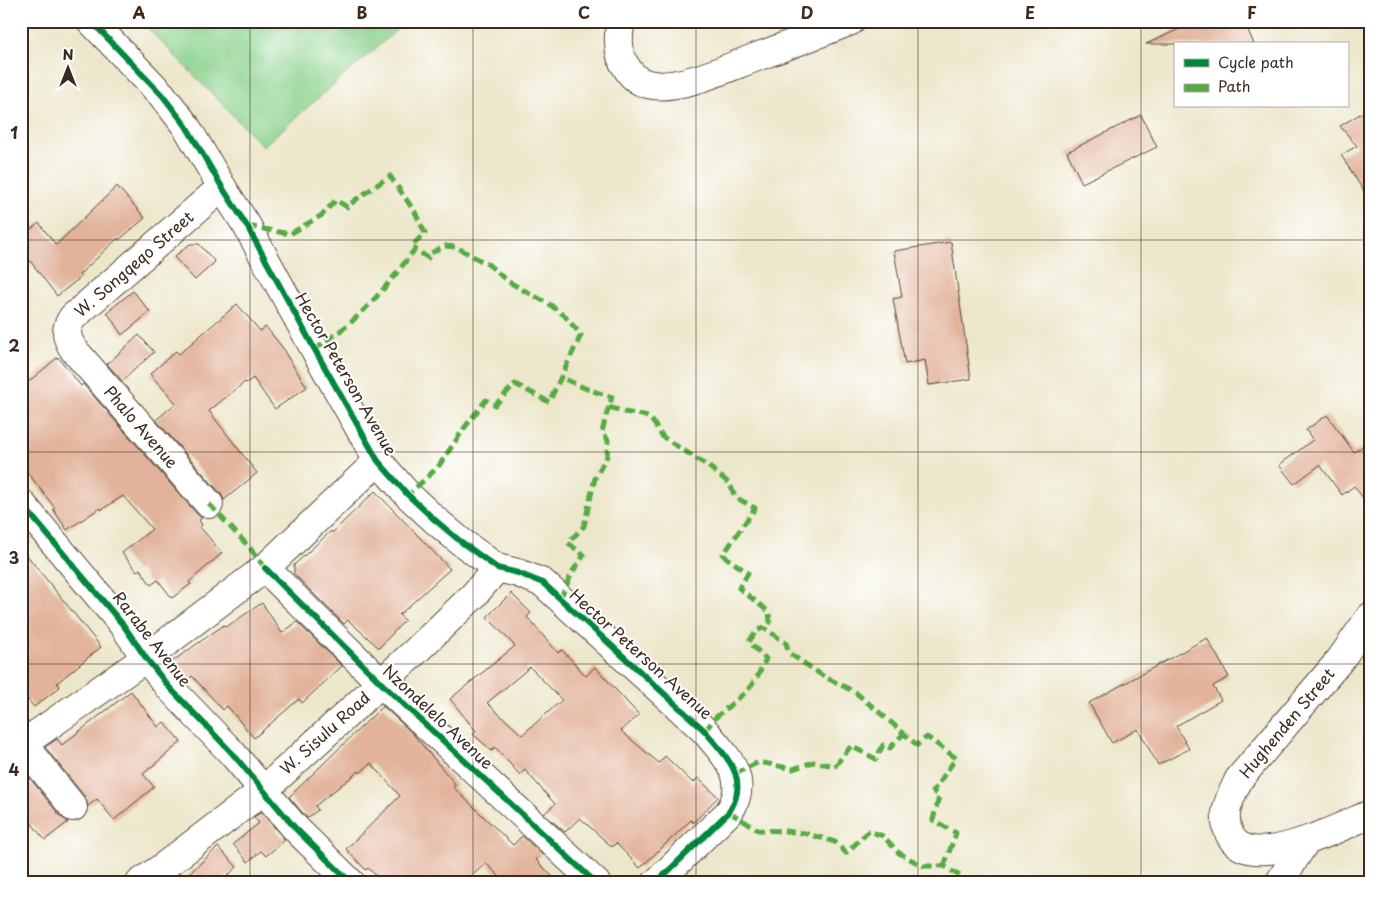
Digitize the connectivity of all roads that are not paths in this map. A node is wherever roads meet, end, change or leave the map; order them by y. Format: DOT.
graph roads {
  1 [pos="91,21"];
  2 [pos="622,21"];
  3 [pos="850,21"];
  4 [pos="222,187"];
  5 [pos="74,350"];
  6 [pos="378,461"];
  7 [pos="21,503"];
  8 [pos="209,504"];
  9 [pos="265,568"];
  10 [pos="497,568"];
  11 [pos="1370,617"];
  12 [pos="146,658"];
  13 [pos="381,683"];
  14 [pos="22,744"];
  15 [pos="264,790"];
  16 [pos="74,807"];
  17 [pos="1370,814"];
  18 [pos="1305,842"];
  19 [pos="166,875"];
  20 [pos="140,883"];
  21 [pos="352,883"];
  22 [pos="596,883"];
  23 [pos="656,883"];
  24 [pos="1279,883"];
  1 -- 4 [label="street, Hector Peterson Avenue"];
  2 -- 3 [label="street"];
  4 -- 5 [label="street, W. Songqeqo Street"];
  4 -- 6 [label="street, Hector Peterson Avenue"];
  5 -- 8 [label="street, Phalo Avenue"];
  6 -- 9 [label="street"];
  6 -- 10 [label="street, Hector Peterson Avenue"];
  7 -- 12 [label="street, Rarabe Avenue"];
  9 -- 12 [label="street"];
  9 -- 13 [label="street, Nzondelelo Avenue"];
  10 -- 13 [label="street, W. Sisulu Road"];
  10 -- 23 [label="street, Hector Peterson Avenue"];
  11 -- 18 [label="street, Hughenden Street"];
  12 -- 14 [label="street"];
  12 -- 15 [label="street, Rarabe Avenue"];
  13 -- 15 [label="street, W. Sisulu Road"];
  13 -- 22 [label="street, Nzondelelo Avenue"];
  14 -- 16 [label="street"];
  15 -- 19 [label="street, W. Sisulu Road"];
  15 -- 21 [label="street, Rarabe Avenue"];
  17 -- 18 [label="street, Hughenden Street"];
  18 -- 24 [label="street"];
  19 -- 20 [label="street, W. Sisulu Road"];
}
